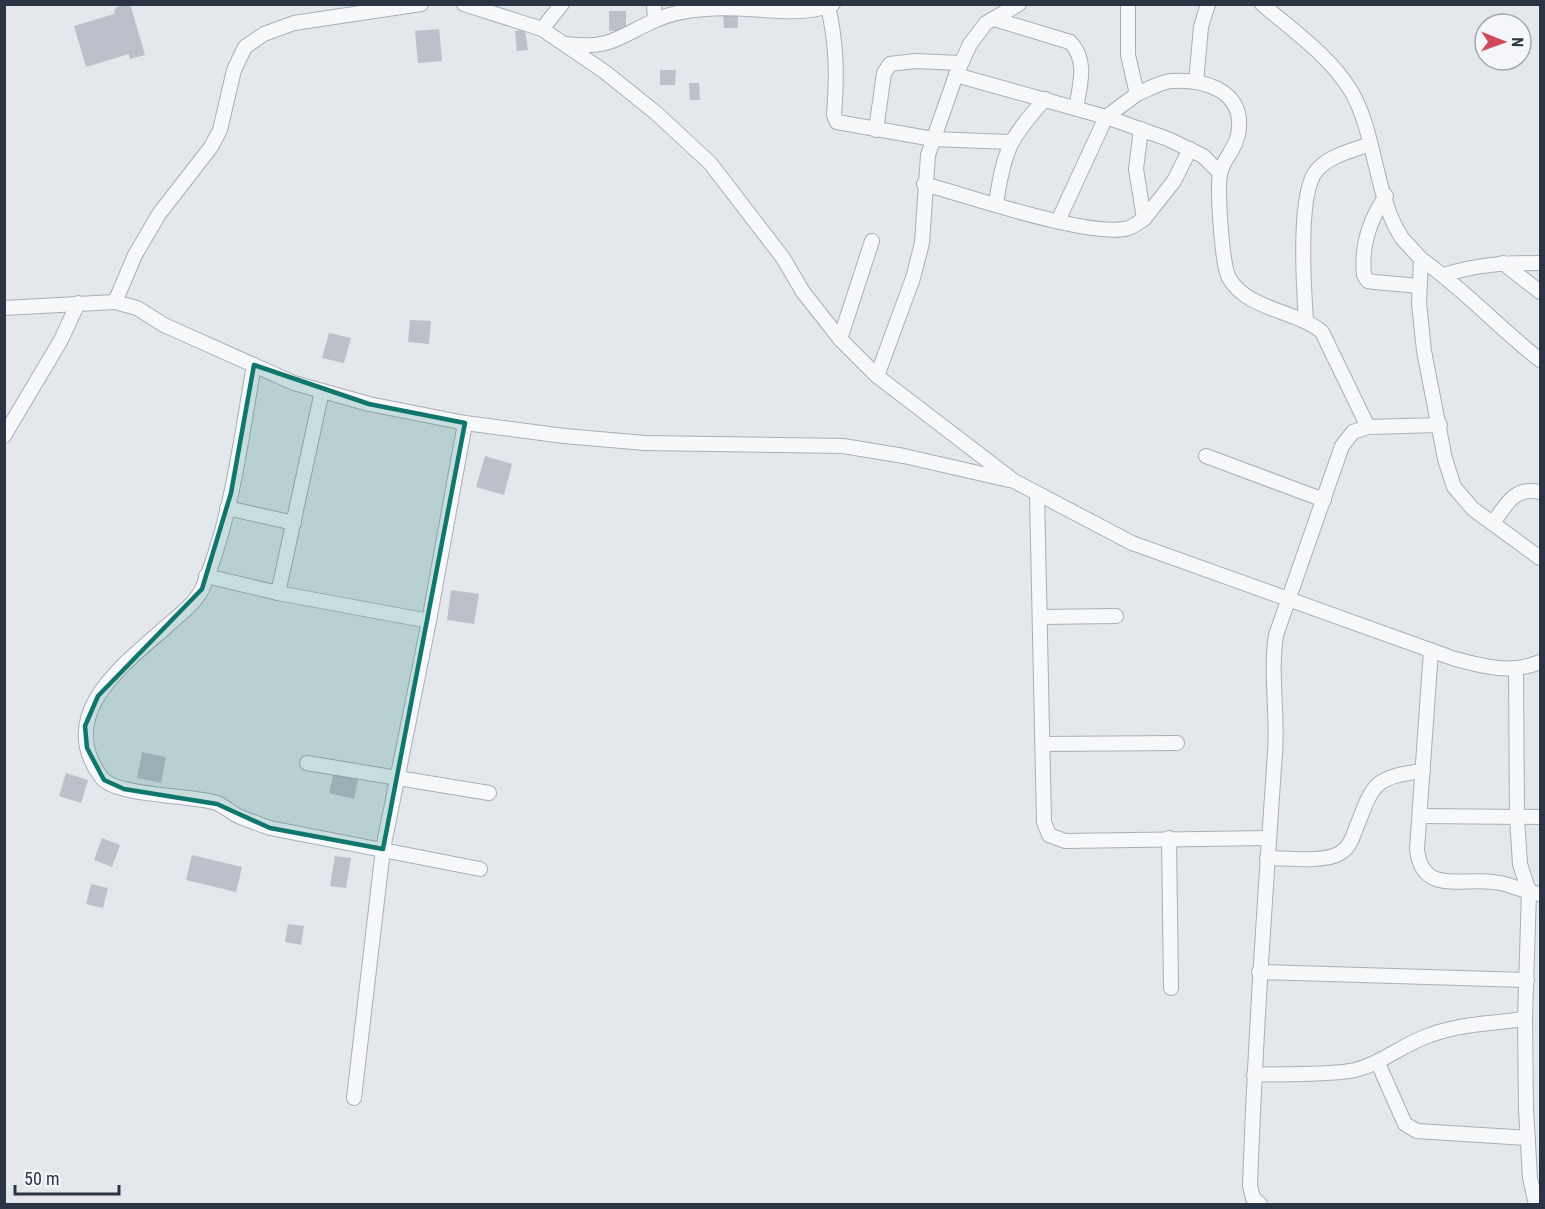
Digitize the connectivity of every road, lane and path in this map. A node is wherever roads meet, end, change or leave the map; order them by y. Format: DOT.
graph roads {
  1 [pos="421,4"];
  2 [pos="464,4"];
  3 [pos="562,4"];
  4 [pos="654,4"];
  5 [pos="1019,4"];
  6 [pos="1128,4"];
  7 [pos="1209,4"];
  8 [pos="1262,4"];
  9 [pos="480,6"];
  10 [pos="831,6"];
  11 [pos="655,20"];
  12 [pos="994,20"];
  13 [pos="542,29"];
  14 [pos="564,43"];
  15 [pos="958,69"];
  16 [pos="1196,82"];
  17 [pos="1137,94"];
  18 [pos="1045,99"];
  19 [pos="1076,108"];
  20 [pos="1106,117"];
  21 [pos="1141,129"];
  22 [pos="876,130"];
  23 [pos="933,139"];
  24 [pos="1010,142"];
  25 [pos="1370,144"];
  26 [pos="1190,149"];
  27 [pos="1220,172"];
  28 [pos="924,183"];
  29 [pos="1386,196"];
  30 [pos="996,204"];
  31 [pos="1144,219"];
  32 [pos="1058,221"];
  33 [pos="872,241"];
  34 [pos="1421,259"];
  35 [pos="1503,263"];
  36 [pos="1540,263"];
  37 [pos="1444,275"];
  38 [pos="1419,286"];
  39 [pos="1540,292"];
  40 [pos="116,302"];
  41 [pos="78,303"];
  42 [pos="4,308"];
  43 [pos="1306,321"];
  44 [pos="840,339"];
  45 [pos="1540,360"];
  46 [pos="254,365"];
  47 [pos="877,376"];
  48 [pos="322,391"];
  49 [pos="465,423"];
  50 [pos="1440,425"];
  51 [pos="1368,427"];
  52 [pos="4,436"];
  53 [pos="1206,456"];
  54 [pos="1014,481"];
  55 [pos="1540,492"];
  56 [pos="1037,494"];
  57 [pos="1324,500"];
  58 [pos="227,508"];
  59 [pos="294,523"];
  60 [pos="1493,523"];
  61 [pos="1540,558"];
  62 [pos="206,576"];
  63 [pos="278,593"];
  64 [pos="1290,600"];
  65 [pos="1040,616"];
  66 [pos="1116,616"];
  67 [pos="429,621"];
  68 [pos="1431,650"];
  69 [pos="1540,662"];
  70 [pos="1516,669"];
  71 [pos="1177,743"];
  72 [pos="1043,744"];
  73 [pos="307,763"];
  74 [pos="1423,771"];
  75 [pos="398,778"];
  76 [pos="489,793"];
  77 [pos="1421,816"];
  78 [pos="1517,817"];
  79 [pos="1540,818"];
  80 [pos="1169,838"];
  81 [pos="1269,838"];
  82 [pos="383,849"];
  83 [pos="1267,858"];
  84 [pos="480,869"];
  85 [pos="1534,893"];
  86 [pos="1259,972"];
  87 [pos="1527,980"];
  88 [pos="1171,988"];
  89 [pos="1525,1019"];
  90 [pos="1378,1063"];
  91 [pos="1254,1075"];
  92 [pos="1526,1082"];
  93 [pos="1540,1082"];
  94 [pos="354,1098"];
  95 [pos="1528,1138"];
  96 [pos="1260,1204"];
  97 [pos="1536,1204"];
  1 -- 40 [label="street"];
  2 -- 9 [label="street"];
  3 -- 13 [label="street"];
  4 -- 11 [label="street"];
  5 -- 12 [label="street"];
  6 -- 17 [label="street"];
  7 -- 16 [label="street"];
  8 -- 25 [label="street"];
  9 -- 13 [label="street"];
  10 -- 11 [label="street"];
  10 -- 22 [label="street"];
  11 -- 14 [label="street"];
  12 -- 15 [label="street"];
  12 -- 19 [label="street"];
  13 -- 14 [label="street"];
  14 -- 44 [label="street"];
  15 -- 18 [label="street"];
  15 -- 22 [label="street"];
  15 -- 23 [label="street"];
  16 -- 17 [label="street"];
  16 -- 27 [label="street"];
  17 -- 20 [label="street"];
  18 -- 19 [label="street"];
  18 -- 24 [label="street"];
  19 -- 20 [label="street"];
  20 -- 21 [label="street"];
  20 -- 32 [label="street"];
  21 -- 26 [label="street"];
  21 -- 31 [label="street"];
  22 -- 23 [label="street"];
  23 -- 24 [label="street"];
  23 -- 28 [label="street"];
  24 -- 30 [label="street"];
  25 -- 29 [label="street"];
  25 -- 43 [label="street"];
  26 -- 27 [label="street"];
  26 -- 31 [label="street"];
  27 -- 43 [label="street"];
  28 -- 30 [label="street"];
  28 -- 47 [label="street"];
  29 -- 34 [label="street"];
  29 -- 38 [label="street"];
  30 -- 32 [label="street"];
  31 -- 32 [label="street"];
  33 -- 44 [label="street"];
  34 -- 37 [label="street"];
  34 -- 38 [label="street"];
  35 -- 36 [label="street"];
  35 -- 37 [label="street"];
  35 -- 39 [label="street"];
  37 -- 45 [label="street"];
  38 -- 50 [label="street"];
  40 -- 41 [label="street"];
  40 -- 46 [label="street"];
  41 -- 42 [label="street"];
  41 -- 52 [label="street"];
  43 -- 51 [label="street"];
  44 -- 47 [label="street"];
  46 -- 48 [label="street"];
  46 -- 58 [label="street"];
  47 -- 54 [label="street"];
  48 -- 49 [label="street"];
  48 -- 59 [label="street"];
  49 -- 54 [label="street"];
  49 -- 67 [label="street"];
  50 -- 51 [label="street"];
  50 -- 60 [label="street"];
  51 -- 57 [label="street"];
  53 -- 57 [label="street"];
  54 -- 56 [label="street"];
  55 -- 60 [label="street"];
  56 -- 64 [label="street"];
  56 -- 65 [label="street"];
  57 -- 64 [label="street"];
  58 -- 59 [label="street"];
  58 -- 62 [label="street"];
  59 -- 63 [label="street"];
  60 -- 61 [label="street"];
  62 -- 63 [label="street"];
  62 -- 82 [label="street"];
  63 -- 67 [label="street"];
  64 -- 68 [label="street"];
  64 -- 81 [label="street"];
  65 -- 66 [label="street"];
  65 -- 72 [label="street"];
  67 -- 75 [label="street"];
  68 -- 70 [label="street"];
  68 -- 74 [label="street"];
  69 -- 70 [label="street"];
  70 -- 78 [label="street"];
  71 -- 72 [label="street"];
  72 -- 80 [label="street"];
  73 -- 75 [label="street"];
  74 -- 77 [label="street"];
  74 -- 83 [label="street"];
  75 -- 76 [label="street"];
  75 -- 82 [label="street"];
  77 -- 78 [label="street"];
  77 -- 85 [label="street"];
  78 -- 79 [label="street"];
  78 -- 85 [label="street"];
  80 -- 81 [label="street"];
  80 -- 88 [label="street"];
  81 -- 83 [label="street"];
  82 -- 84 [label="street"];
  82 -- 94 [label="street"];
  83 -- 86 [label="street"];
  85 -- 87 [label="street"];
  86 -- 87 [label="street"];
  86 -- 91 [label="street"];
  87 -- 89 [label="street"];
  89 -- 90 [label="street"];
  89 -- 92 [label="street"];
  90 -- 91 [label="street"];
  90 -- 95 [label="street"];
  91 -- 96 [label="street"];
  92 -- 93 [label="street"];
  92 -- 95 [label="street"];
  95 -- 97 [label="street"];
}
